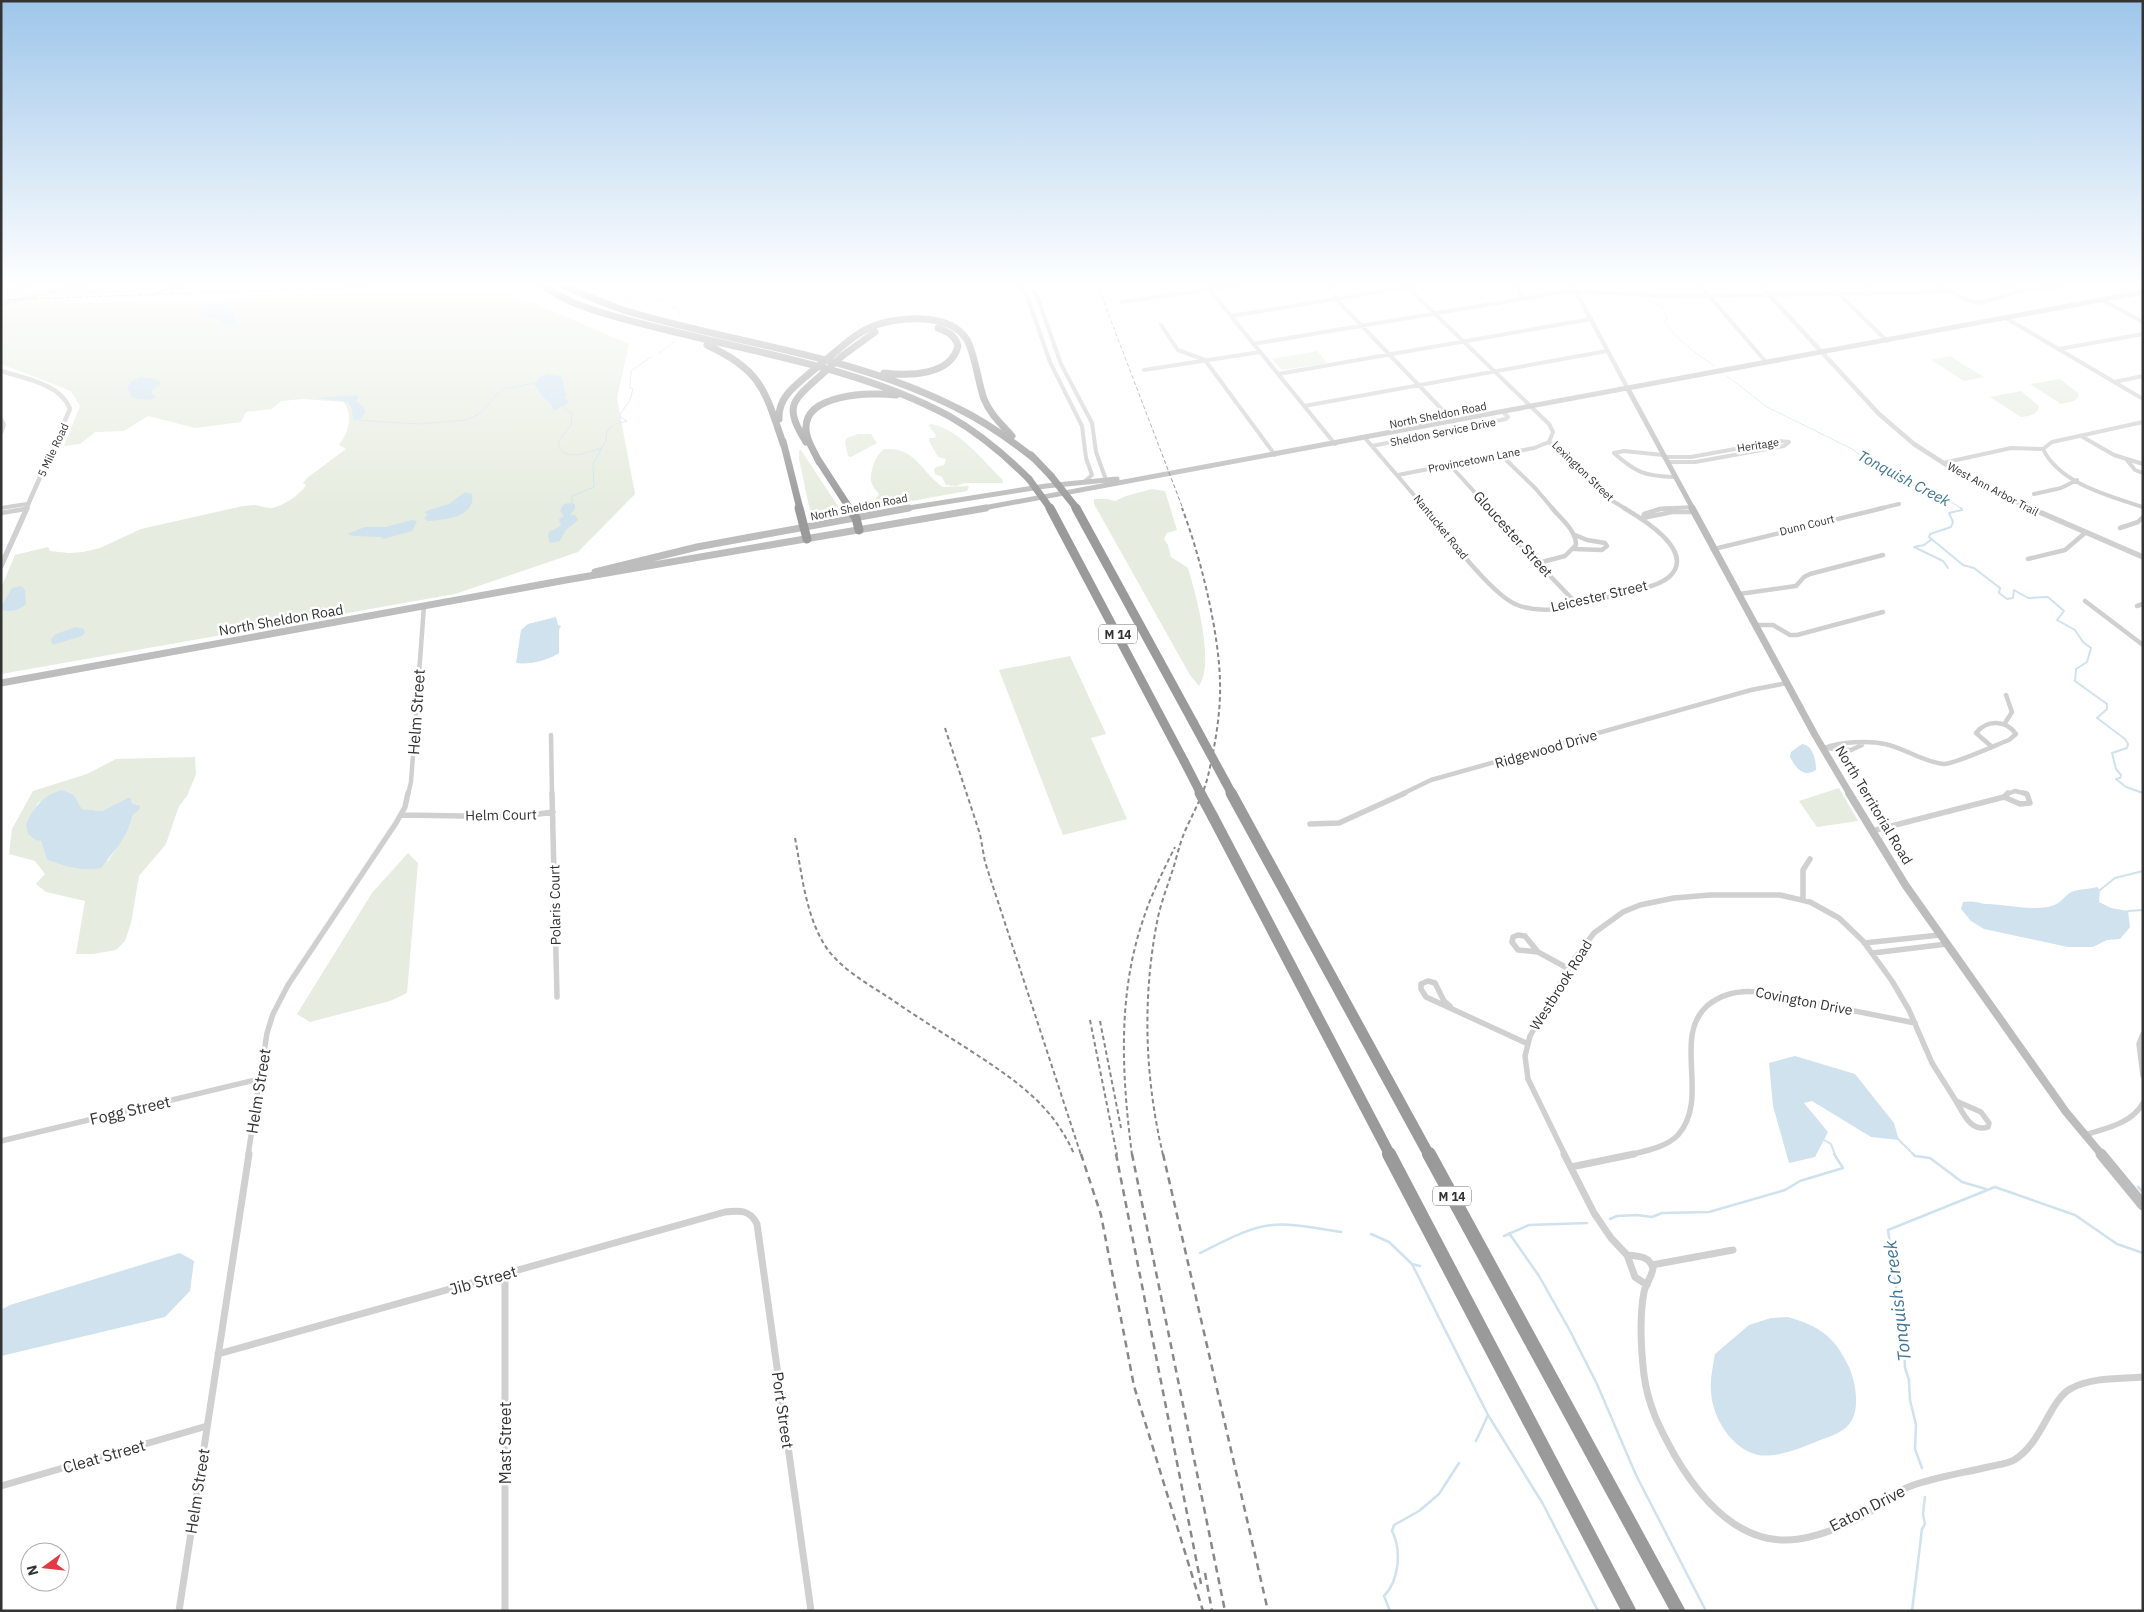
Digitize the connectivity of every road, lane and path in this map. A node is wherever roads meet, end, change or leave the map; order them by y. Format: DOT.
graph roads {
  1 [pos="734,359"];
  2 [pos="782,359"];
  3 [pos="817,359"];
  4 [pos="818,359"];
  5 [pos="827,359"];
  6 [pos="952,359"];
  7 [pos="974,359"];
  8 [pos="1049,359"];
  9 [pos="1059,359"];
  10 [pos="1210,359"];
  11 [pos="1266,359"];
  12 [pos="1361,359"];
  13 [pos="1395,359"];
  14 [pos="1481,359"];
  15 [pos="1563,359"];
  16 [pos="1612,359"];
  17 [pos="1764,359"];
  18 [pos="1782,359"];
  19 [pos="1829,359"];
  20 [pos="2076,359"];
  21 [pos="1205,360"];
  22 [pos="1766,362"];
  23 [pos="835,363"];
  24 [pos="835,363"];
  25 [pos="835,363"];
  26 [pos="1061,364"];
  27 [pos="1051,365"];
  28 [pos="1144,370"];
  29 [pos="1,371"];
  30 [pos="1494,372"];
  31 [pos="1278,374"];
  32 [pos="2143,376"];
  33 [pos="2114,382"];
  34 [pos="1418,385"];
  35 [pos="1628,389"];
  36 [pos="2143,399"];
  37 [pos="1082,402"];
  38 [pos="1071,403"];
  39 [pos="1304,406"];
  40 [pos="1532,408"];
  41 [pos="1504,413"];
  42 [pos="946,414"];
  43 [pos="1,419"];
  44 [pos="1454,422"];
  45 [pos="2143,422"];
  46 [pos="1,433"];
  47 [pos="2081,436"];
  48 [pos="1365,438"];
  49 [pos="1549,442"];
  50 [pos="1095,444"];
  51 [pos="1335,444"];
  52 [pos="1084,445"];
  53 [pos="784,446"];
  54 [pos="1372,446"];
  55 [pos="2043,449"];
  56 [pos="1731,450"];
  57 [pos="1500,454"];
  58 [pos="1736,454"];
  59 [pos="1274,455"];
  60 [pos="1702,455"];
  61 [pos="1664,457"];
  62 [pos="1036,460"];
  63 [pos="1707,460"];
  64 [pos="2127,460"];
  65 [pos="819,462"];
  66 [pos="1943,463"];
  67 [pos="1449,464"];
  68 [pos="2143,464"];
  69 [pos="2143,473"];
  70 [pos="1398,475"];
  71 [pos="1675,477"];
  72 [pos="2077,480"];
  73 [pos="1082,482"];
  74 [pos="1104,483"];
  75 [pos="1018,490"];
  76 [pos="1005,492"];
  77 [pos="2034,494"];
  78 [pos="1018,502"];
  79 [pos="1899,504"];
  80 [pos="26,506"];
  81 [pos="918,506"];
  82 [pos="2143,507"];
  83 [pos="1,508"];
  84 [pos="1693,510"];
  85 [pos="1,512"];
  86 [pos="959,512"];
  87 [pos="924,517"];
  88 [pos="2143,517"];
  89 [pos="856,518"];
  90 [pos="1642,518"];
  91 [pos="804,528"];
  92 [pos="2120,528"];
  93 [pos="859,530"];
  94 [pos="781,532"];
  95 [pos="2085,533"];
  96 [pos="1575,535"];
  97 [pos="807,539"];
  98 [pos="780,544"];
  99 [pos="702,546"];
  100 [pos="1574,549"];
  101 [pos="1714,549"];
  102 [pos="1883,555"];
  103 [pos="708,557"];
  104 [pos="2143,557"];
  105 [pos="2028,559"];
  106 [pos="1538,563"];
  107 [pos="1,566"];
  108 [pos="1672,574"];
  109 [pos="566,580"];
  110 [pos="1739,594"];
  111 [pos="2085,601"];
  112 [pos="1577,604"];
  113 [pos="2143,604"];
  114 [pos="424,606"];
  115 [pos="2137,606"];
  116 [pos="1523,607"];
  117 [pos="1883,612"];
  118 [pos="1756,625"];
  119 [pos="2143,644"];
  120 [pos="1,683"];
  121 [pos="1787,683"];
  122 [pos="2006,696"];
  123 [pos="2005,723"];
  124 [pos="551,735"];
  125 [pos="1991,746"];
  126 [pos="1824,748"];
  127 [pos="2004,797"];
  128 [pos="553,812"];
  129 [pos="401,815"];
  130 [pos="1310,824"];
  131 [pos="1872,831"];
  132 [pos="1810,859"];
  133 [pos="1803,900"];
  134 [pos="1941,934"];
  135 [pos="1864,943"];
  136 [pos="1947,944"];
  137 [pos="1538,952"];
  138 [pos="1873,953"];
  139 [pos="1569,969"];
  140 [pos="557,998"];
  141 [pos="1450,1006"];
  142 [pos="1915,1023"];
  143 [pos="2143,1034"];
  144 [pos="1526,1043"];
  145 [pos="2143,1076"];
  146 [pos="259,1079"];
  147 [pos="1955,1101"];
  148 [pos="2143,1103"];
  149 [pos="2085,1135"];
  150 [pos="1,1141"];
  151 [pos="1571,1167"];
  152 [pos="2143,1205"];
  153 [pos="748,1212"];
  154 [pos="1733,1250"];
  155 [pos="1627,1255"];
  156 [pos="1652,1264"];
  157 [pos="505,1274"];
  158 [pos="1647,1285"];
  159 [pos="218,1354"];
  160 [pos="2143,1377"];
  161 [pos="207,1426"];
  162 [pos="1,1486"];
  163 [pos="179,1611"];
  164 [pos="505,1611"];
  165 [pos="811,1611"];
  166 [pos="1629,1611"];
  167 [pos="1678,1611"];
  1 -- 53 [label="highway"];
  2 -- 42 [label="highway, M 14"];
  3 -- 62 [label="highway, M 14"];
  4 -- 23 [label="highway, bridge"];
  5 -- 53 [label="highway, bridge"];
  6 -- 24 [label="highway, bridge"];
  7 -- 62 [label="highway, bridge"];
  8 -- 27 [label="street"];
  9 -- 26 [label="street"];
  10 -- 21 [label="street"];
  11 -- 31 [label="street"];
  12 -- 31 [label="street"];
  13 -- 34 [label="street"];
  14 -- 30 [label="street"];
  15 -- 30 [label="street"];
  16 -- 35 [label="street"];
  17 -- 22 [label="street"];
  18 -- 22 [label="main road, North Sheldon Road"];
  19 -- 66 [label="street, West Ann Arbor Trail"];
  20 -- 33 [label="street"];
  21 -- 28 [label="street"];
  21 -- 59 [label="street"];
  22 -- 35 [label="main road, North Sheldon Road"];
  25 -- 65 [label="highway, bridge"];
  26 -- 27 [label="street"];
  26 -- 37 [label="street"];
  27 -- 38 [label="street"];
  29 -- 80 [label="street, 5 Mile Road"];
  30 -- 34 [label="street"];
  30 -- 40 [label="street"];
  31 -- 39 [label="street"];
  32 -- 33 [label="street"];
  33 -- 36 [label="street"];
  34 -- 39 [label="street"];
  34 -- 44 [label="street"];
  35 -- 40 [label="main road, North Sheldon Road"];
  35 -- 61 [label="main road, North Territorial Road"];
  37 -- 38 [label="street"];
  37 -- 50 [label="street"];
  38 -- 52 [label="street"];
  39 -- 51 [label="street"];
  40 -- 41 [label="main road, North Sheldon Road"];
  40 -- 49 [label="street, Lexington Street"];
  41 -- 44 [label="main road, North Sheldon Road"];
  41 -- 54 [label="street, Sheldon Service Drive"];
  42 -- 65 [label="highway"];
  42 -- 166 [label="highway, M 14, bridge"];
  43 -- 46 [label="street"];
  44 -- 48 [label="main road, North Sheldon Road"];
  45 -- 47 [label="street"];
  47 -- 55 [label="street"];
  47 -- 64 [label="street"];
  48 -- 51 [label="main road, North Sheldon Road"];
  48 -- 54 [label="street, Nantucket Road"];
  49 -- 57 [label="street, Provincetown Lane"];
  49 -- 90 [label="street, Lexington Street"];
  50 -- 52 [label="street"];
  50 -- 74 [label="street"];
  51 -- 59 [label="main road, North Sheldon Road"];
  52 -- 73 [label="street"];
  53 -- 91 [label="highway"];
  54 -- 70 [label="street, Nantucket Road"];
  55 -- 66 [label="street"];
  55 -- 72 [label="street"];
  56 -- 58 [label="street, Heritage"];
  56 -- 58 [label="street, Heritage"];
  56 -- 60 [label="street, Heritage"];
  57 -- 67 [label="street, Provincetown Lane"];
  57 -- 96 [label="street"];
  58 -- 63 [label="street, Heritage"];
  59 -- 74 [label="main road, North Sheldon Road"];
  60 -- 61 [label="street, Heritage"];
  60 -- 63 [label="street"];
  61 -- 63 [label="street, Heritage"];
  61 -- 71 [label="main road, North Territorial Road"];
  61 -- 71 [label="street"];
  62 -- 167 [label="highway, M 14, bridge"];
  64 -- 68 [label="street"];
  64 -- 69 [label="street"];
  65 -- 89 [label="highway"];
  66 -- 95 [label="street, West Ann Arbor Trail"];
  67 -- 70 [label="street, Provincetown Lane"];
  67 -- 106 [label="street, Gloucester Street"];
  70 -- 116 [label="street, Nantucket Road"];
  71 -- 84 [label="main road, North Territorial Road"];
  72 -- 77 [label="street"];
  72 -- 82 [label="street"];
  73 -- 74 [label="main road, North Sheldon Road"];
  73 -- 75 [label="main road, North Sheldon Road"];
  74 -- 78 [label="main road, North Sheldon Road"];
  75 -- 76 [label="main road, North Sheldon Road"];
  75 -- 78 [label="main road"];
  76 -- 81 [label="main road, North Sheldon Road"];
  76 -- 86 [label="main road"];
  78 -- 86 [label="main road, North Sheldon Road"];
  79 -- 101 [label="street, Dunn Court"];
  80 -- 83 [label="street"];
  80 -- 85 [label="street"];
  80 -- 107 [label="street, 5 Mile Road"];
  81 -- 87 [label="main road"];
  81 -- 89 [label="main road, North Sheldon Road"];
  84 -- 90 [label="street"];
  84 -- 101 [label="main road, North Territorial Road"];
  86 -- 87 [label="main road, North Sheldon Road"];
  87 -- 93 [label="main road, North Sheldon Road"];
  88 -- 92 [label="street"];
  89 -- 91 [label="main road, North Sheldon Road"];
  89 -- 93 [label="highway"];
  90 -- 108 [label="street, Lexington Street"];
  91 -- 94 [label="main road, North Sheldon Road"];
  91 -- 97 [label="highway"];
  93 -- 97 [label="main road, North Sheldon Road"];
  94 -- 98 [label="main road"];
  94 -- 99 [label="main road, North Sheldon Road"];
  95 -- 104 [label="street, West Ann Arbor Trail"];
  95 -- 105 [label="street"];
  96 -- 100 [label="street"];
  96 -- 100 [label="street"];
  97 -- 98 [label="main road, North Sheldon Road"];
  98 -- 103 [label="main road, North Sheldon Road"];
  99 -- 103 [label="main road"];
  99 -- 109 [label="main road, North Sheldon Road"];
  100 -- 106 [label="street"];
  101 -- 110 [label="main road, North Territorial Road"];
  102 -- 110 [label="street"];
  103 -- 109 [label="main road, North Sheldon Road"];
  106 -- 112 [label="street, Gloucester Street"];
  108 -- 112 [label="street, Leicester Street"];
  109 -- 114 [label="main road, North Sheldon Road"];
  110 -- 118 [label="main road, North Territorial Road"];
  111 -- 119 [label="street"];
  112 -- 116 [label="street, Leicester Street"];
  113 -- 115 [label="street"];
  114 -- 120 [label="main road, North Sheldon Road"];
  114 -- 129 [label="street, Helm Street"];
  117 -- 118 [label="street"];
  118 -- 121 [label="main road, North Territorial Road"];
  121 -- 126 [label="main road, North Territorial Road"];
  121 -- 130 [label="street, Ridgewood Drive"];
  122 -- 123 [label="street"];
  123 -- 125 [label="street"];
  123 -- 125 [label="street"];
  124 -- 128 [label="street, Helm Court"];
  125 -- 126 [label="street"];
  126 -- 131 [label="main road, North Territorial Road"];
  127 -- 127 [label="street"];
  127 -- 131 [label="street"];
  128 -- 129 [label="street, Helm Court"];
  128 -- 140 [label="street, Polaris Court"];
  129 -- 146 [label="street, Helm Street"];
  131 -- 134 [label="main road, North Territorial Road"];
  132 -- 133 [label="street"];
  133 -- 135 [label="street, Westbrook Road"];
  133 -- 139 [label="street, Westbrook Road"];
  134 -- 135 [label="street"];
  134 -- 136 [label="main road, North Territorial Road"];
  135 -- 138 [label="street, Westbrook Road"];
  136 -- 138 [label="street"];
  136 -- 149 [label="main road, North Territorial Road"];
  137 -- 139 [label="street"];
  138 -- 142 [label="street, Westbrook Road"];
  139 -- 144 [label="street, Westbrook Road"];
  141 -- 141 [label="street"];
  141 -- 144 [label="street"];
  142 -- 147 [label="street, Westbrook Road"];
  142 -- 151 [label="street, Covington Drive"];
  143 -- 145 [label="street"];
  144 -- 151 [label="street, Westbrook Road"];
  146 -- 150 [label="street, Fogg Street"];
  146 -- 159 [label="street, Helm Street"];
  147 -- 147 [label="street, Westbrook Road"];
  148 -- 149 [label="street"];
  149 -- 152 [label="main road, North Territorial Road"];
  151 -- 155 [label="street, Westbrook Road"];
  153 -- 157 [label="street, Jib Street"];
  153 -- 165 [label="street, Port Street"];
  154 -- 156 [label="street"];
  155 -- 156 [label="street"];
  155 -- 158 [label="street"];
  156 -- 158 [label="street, Eaton Drive"];
  157 -- 159 [label="street, Jib Street"];
  157 -- 164 [label="street, Mast Street"];
  158 -- 160 [label="street, Eaton Drive"];
  159 -- 161 [label="street, Helm Street"];
  161 -- 162 [label="street, Cleat Street"];
  161 -- 163 [label="street, Helm Street"];
}
